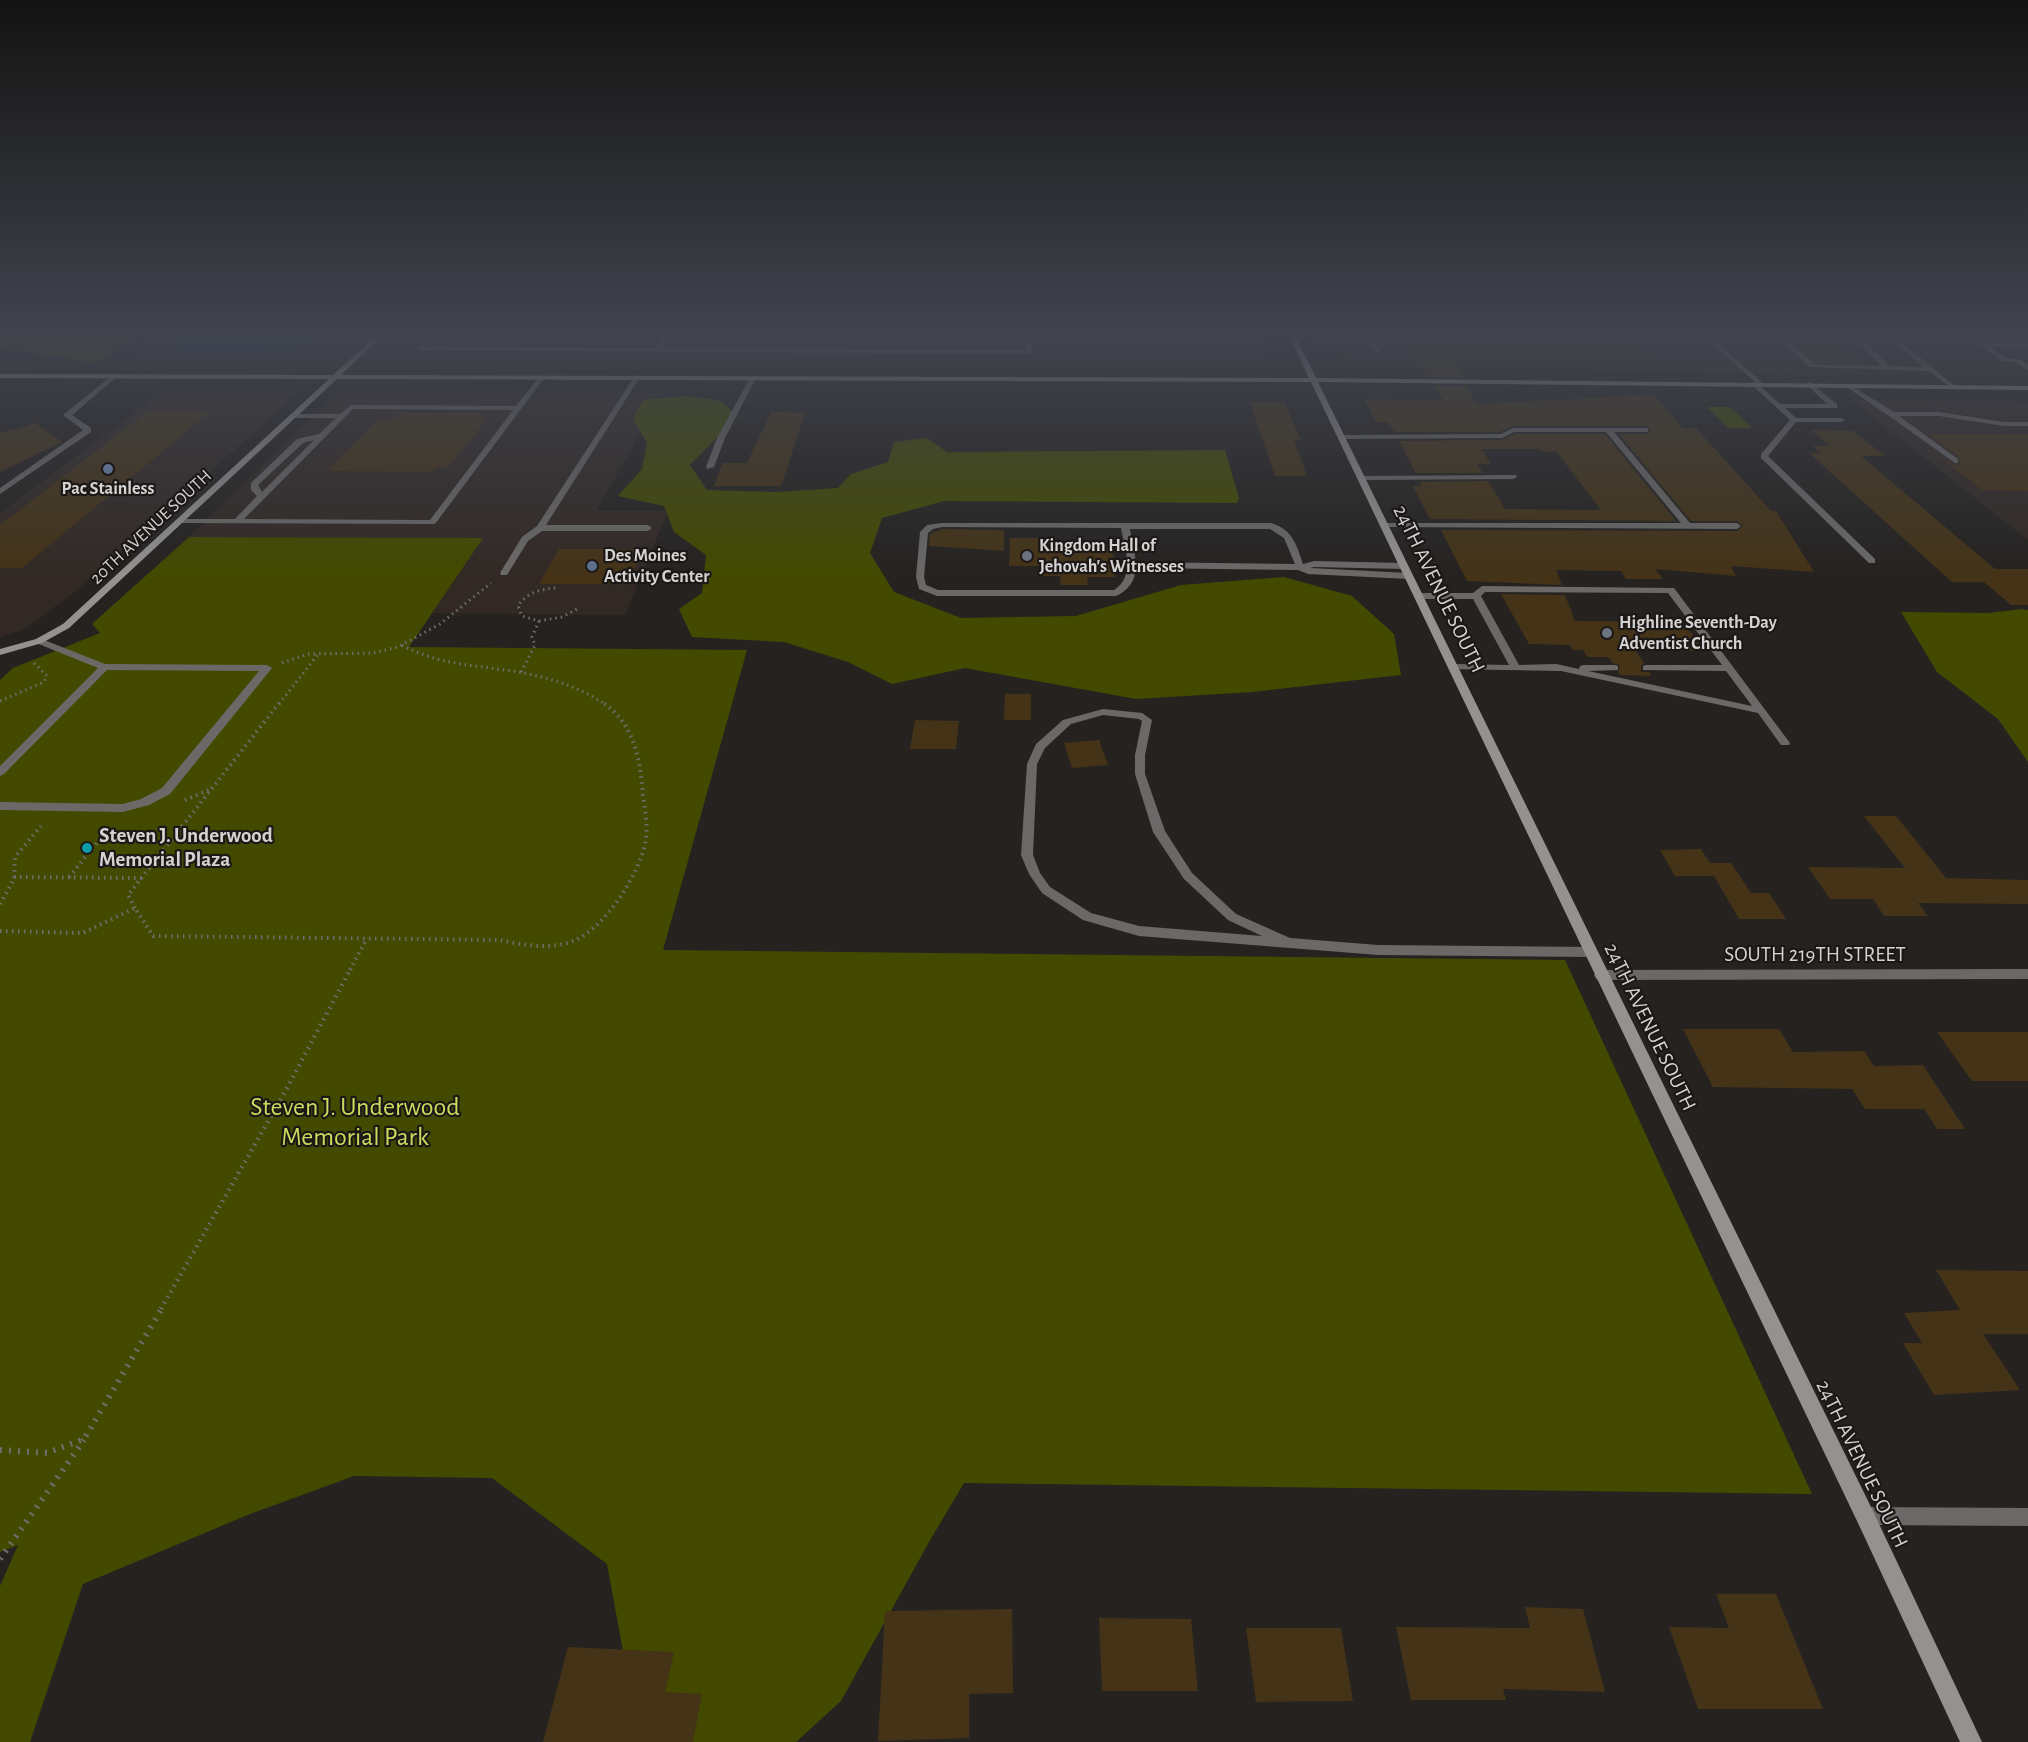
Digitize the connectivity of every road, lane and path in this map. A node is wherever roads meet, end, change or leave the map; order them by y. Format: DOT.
graph roads {
  1 [pos="70,412"];
  2 [pos="298,412"];
  3 [pos="346,412"];
  4 [pos="515,412"];
  5 [pos="614,412"];
  6 [pos="735,412"];
  7 [pos="1330,412"];
  8 [pos="1785,412"];
  9 [pos="1890,412"];
  10 [pos="1893,414"];
  11 [pos="294,416"];
  12 [pos="343,416"];
  13 [pos="1794,420"];
  14 [pos="1841,420"];
  15 [pos="2028,424"];
  16 [pos="1608,430"];
  17 [pos="1645,430"];
  18 [pos="322,436"];
  19 [pos="1342,437"];
  20 [pos="1955,461"];
  21 [pos="710,467"];
  22 [pos="1513,477"];
  23 [pos="1362,478"];
  24 [pos="0,492"];
  25 [pos="262,496"];
  26 [pos="179,521"];
  27 [pos="236,522"];
  28 [pos="1384,525"];
  29 [pos="1125,526"];
  30 [pos="1688,526"];
  31 [pos="1737,526"];
  32 [pos="540,528"];
  33 [pos="648,528"];
  34 [pos="1872,561"];
  35 [pos="1131,565"];
  36 [pos="1300,567"];
  37 [pos="1407,571"];
  38 [pos="504,573"];
  39 [pos="557,588"];
  40 [pos="1419,596"];
  41 [pos="1476,596"];
  42 [pos="577,609"];
  43 [pos="539,621"];
  44 [pos="39,642"];
  45 [pos="402,645"];
  46 [pos="0,652"];
  47 [pos="319,654"];
  48 [pos="28,658"];
  49 [pos="104,667"];
  50 [pos="1453,667"];
  51 [pos="267,668"];
  52 [pos="1515,668"];
  53 [pos="1556,668"];
  54 [pos="1615,668"];
  55 [pos="1646,668"];
  56 [pos="1729,668"];
  57 [pos="521,672"];
  58 [pos="0,701"];
  59 [pos="1761,711"];
  60 [pos="1785,743"];
  61 [pos="0,772"];
  62 [pos="0,806"];
  63 [pos="62,807"];
  64 [pos="112,825"];
  65 [pos="14,877"];
  66 [pos="68,878"];
  67 [pos="142,878"];
  68 [pos="0,904"];
  69 [pos="135,908"];
  70 [pos="0,932"];
  71 [pos="367,938"];
  72 [pos="1285,941"];
  73 [pos="1590,952"];
  74 [pos="2028,974"];
  75 [pos="1601,975"];
  76 [pos="84,1439"];
  77 [pos="0,1450"];
  78 [pos="1864,1516"];
  79 [pos="2028,1517"];
  80 [pos="0,1559"];
  81 [pos="1971,1742"];
  1 -- 24 [label="street"];
  2 -- 11 [label="main road, 20TH AVENUE SOUTH"];
  3 -- 12 [label="street"];
  4 -- 27 [label="street"];
  5 -- 32 [label="street"];
  6 -- 21 [label="street"];
  7 -- 19 [label="main road, 24TH AVENUE SOUTH"];
  8 -- 13 [label="street"];
  9 -- 10 [label="street"];
  10 -- 15 [label="street"];
  10 -- 20 [label="street"];
  11 -- 12 [label="street"];
  11 -- 26 [label="main road, 20TH AVENUE SOUTH"];
  12 -- 18 [label="street"];
  13 -- 14 [label="street"];
  13 -- 34 [label="street"];
  16 -- 17 [label="street"];
  16 -- 19 [label="street"];
  16 -- 30 [label="street"];
  18 -- 25 [label="street"];
  18 -- 25 [label="street"];
  19 -- 23 [label="main road, 24TH AVENUE SOUTH"];
  22 -- 23 [label="street"];
  23 -- 28 [label="main road, 24TH AVENUE SOUTH"];
  25 -- 27 [label="street"];
  26 -- 27 [label="street"];
  26 -- 44 [label="main road, 20TH AVENUE SOUTH"];
  28 -- 30 [label="street"];
  28 -- 37 [label="main road, 24TH AVENUE SOUTH"];
  29 -- 35 [label="street"];
  29 -- 35 [label="street"];
  29 -- 36 [label="street"];
  30 -- 31 [label="street"];
  32 -- 33 [label="street"];
  32 -- 38 [label="street"];
  35 -- 36 [label="street"];
  36 -- 37 [label="street"];
  37 -- 40 [label="main road, 24TH AVENUE SOUTH"];
  38 -- 45 [label="path"];
  39 -- 43 [label="path"];
  40 -- 41 [label="street"];
  40 -- 50 [label="main road, 24TH AVENUE SOUTH"];
  41 -- 52 [label="street"];
  41 -- 56 [label="street"];
  42 -- 43 [label="path"];
  43 -- 57 [label="path"];
  44 -- 46 [label="main road, 20TH AVENUE SOUTH"];
  44 -- 49 [label="street"];
  45 -- 47 [label="path"];
  45 -- 57 [label="path"];
  47 -- 51 [label="path"];
  47 -- 67 [label="path"];
  48 -- 58 [label="path"];
  49 -- 51 [label="street"];
  49 -- 61 [label="street"];
  50 -- 52 [label="street"];
  50 -- 73 [label="main road, 24TH AVENUE SOUTH"];
  51 -- 63 [label="street"];
  52 -- 53 [label="street"];
  53 -- 54 [label="street"];
  53 -- 59 [label="street"];
  55 -- 56 [label="street"];
  56 -- 59 [label="street"];
  57 -- 71 [label="path"];
  59 -- 60 [label="street"];
  62 -- 63 [label="street"];
  63 -- 65 [label="path"];
  64 -- 66 [label="path"];
  65 -- 66 [label="path"];
  65 -- 68 [label="path"];
  66 -- 67 [label="path"];
  67 -- 69 [label="path"];
  69 -- 70 [label="path"];
  69 -- 71 [label="path"];
  71 -- 76 [label="path"];
  72 -- 72 [label="street"];
  72 -- 73 [label="street"];
  73 -- 75 [label="main road, 24TH AVENUE SOUTH"];
  74 -- 75 [label="street, SOUTH 219TH STREET"];
  75 -- 78 [label="main road, 24TH AVENUE SOUTH"];
  76 -- 77 [label="path"];
  76 -- 80 [label="path"];
  78 -- 79 [label="street"];
  78 -- 81 [label="main road, 24TH AVENUE SOUTH"];
}
